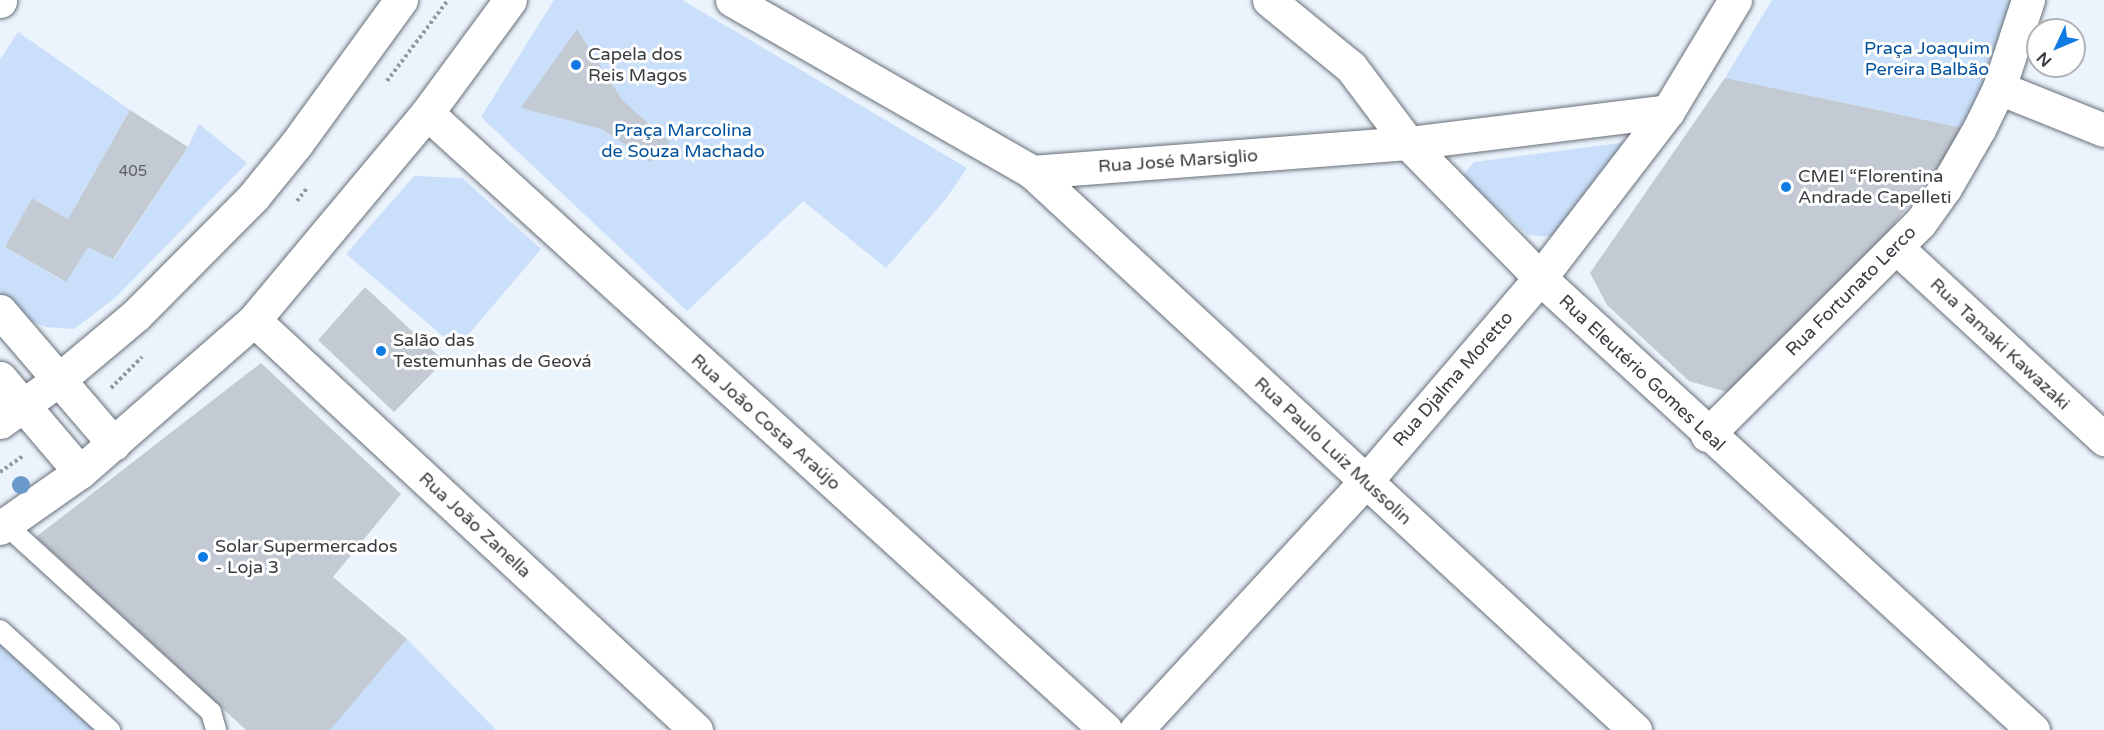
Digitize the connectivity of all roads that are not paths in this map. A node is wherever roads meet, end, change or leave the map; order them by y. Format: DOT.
graph roads {
  1 [pos="400,0"];
  2 [pos="510,0"];
  3 [pos="732,0"];
  4 [pos="1269,0"];
  5 [pos="1735,0"];
  6 [pos="2028,0"];
  7 [pos="1999,88"];
  8 [pos="1668,111"];
  9 [pos="427,113"];
  10 [pos="2104,130"];
  11 [pos="1408,143"];
  12 [pos="1032,172"];
  13 [pos="1897,248"];
  14 [pos="1540,278"];
  15 [pos="0,311"];
  16 [pos="254,320"];
  17 [pos="0,378"];
  18 [pos="61,378"];
  19 [pos="12,414"];
  20 [pos="1707,435"];
  21 [pos="2104,439"];
  22 [pos="114,444"];
  23 [pos="80,472"];
  24 [pos="1366,481"];
  25 [pos="2,526"];
  26 [pos="0,630"];
  27 [pos="110,730"];
  28 [pos="216,730"];
  29 [pos="696,730"];
  30 [pos="1106,730"];
  31 [pos="1136,730"];
  32 [pos="1635,730"];
  33 [pos="2033,730"];
  1 -- 18 [label="street"];
  2 -- 9 [label="street"];
  3 -- 12 [label="street"];
  4 -- 11 [label="street, Rua Eleutério Gomes Leal"];
  5 -- 8 [label="street, Rua Djalma Moretto"];
  6 -- 7 [label="street, Rua Fortunato Lerco"];
  7 -- 10 [label="street"];
  7 -- 13 [label="street, Rua Fortunato Lerco"];
  8 -- 11 [label="street, Rua José Marsiglio"];
  8 -- 14 [label="street, Rua Djalma Moretto"];
  9 -- 16 [label="street"];
  9 -- 30 [label="street, Rua João Costa Araújo"];
  11 -- 12 [label="street, Rua José Marsiglio"];
  11 -- 14 [label="street, Rua Eleutério Gomes Leal"];
  12 -- 24 [label="street, Rua Paulo Luiz Mussolin"];
  13 -- 20 [label="street, Rua Fortunato Lerco"];
  13 -- 21 [label="street, Rua Tamaki Kawazaki"];
  14 -- 20 [label="street, Rua Eleutério Gomes Leal"];
  14 -- 24 [label="street, Rua Djalma Moretto"];
  15 -- 18 [label="street"];
  16 -- 22 [label="street"];
  16 -- 29 [label="street, Rua João Zanella"];
  17 -- 19 [label="street"];
  18 -- 19 [label="street"];
  18 -- 22 [label="street"];
  19 -- 23 [label="street"];
  20 -- 33 [label="street, Rua Eleutério Gomes Leal"];
  22 -- 23 [label="street"];
  23 -- 25 [label="street"];
  24 -- 31 [label="street, Rua Djalma Moretto"];
  24 -- 32 [label="street, Rua Paulo Luiz Mussolin"];
  25 -- 28 [label="lane"];
  26 -- 27 [label="lane"];
}
